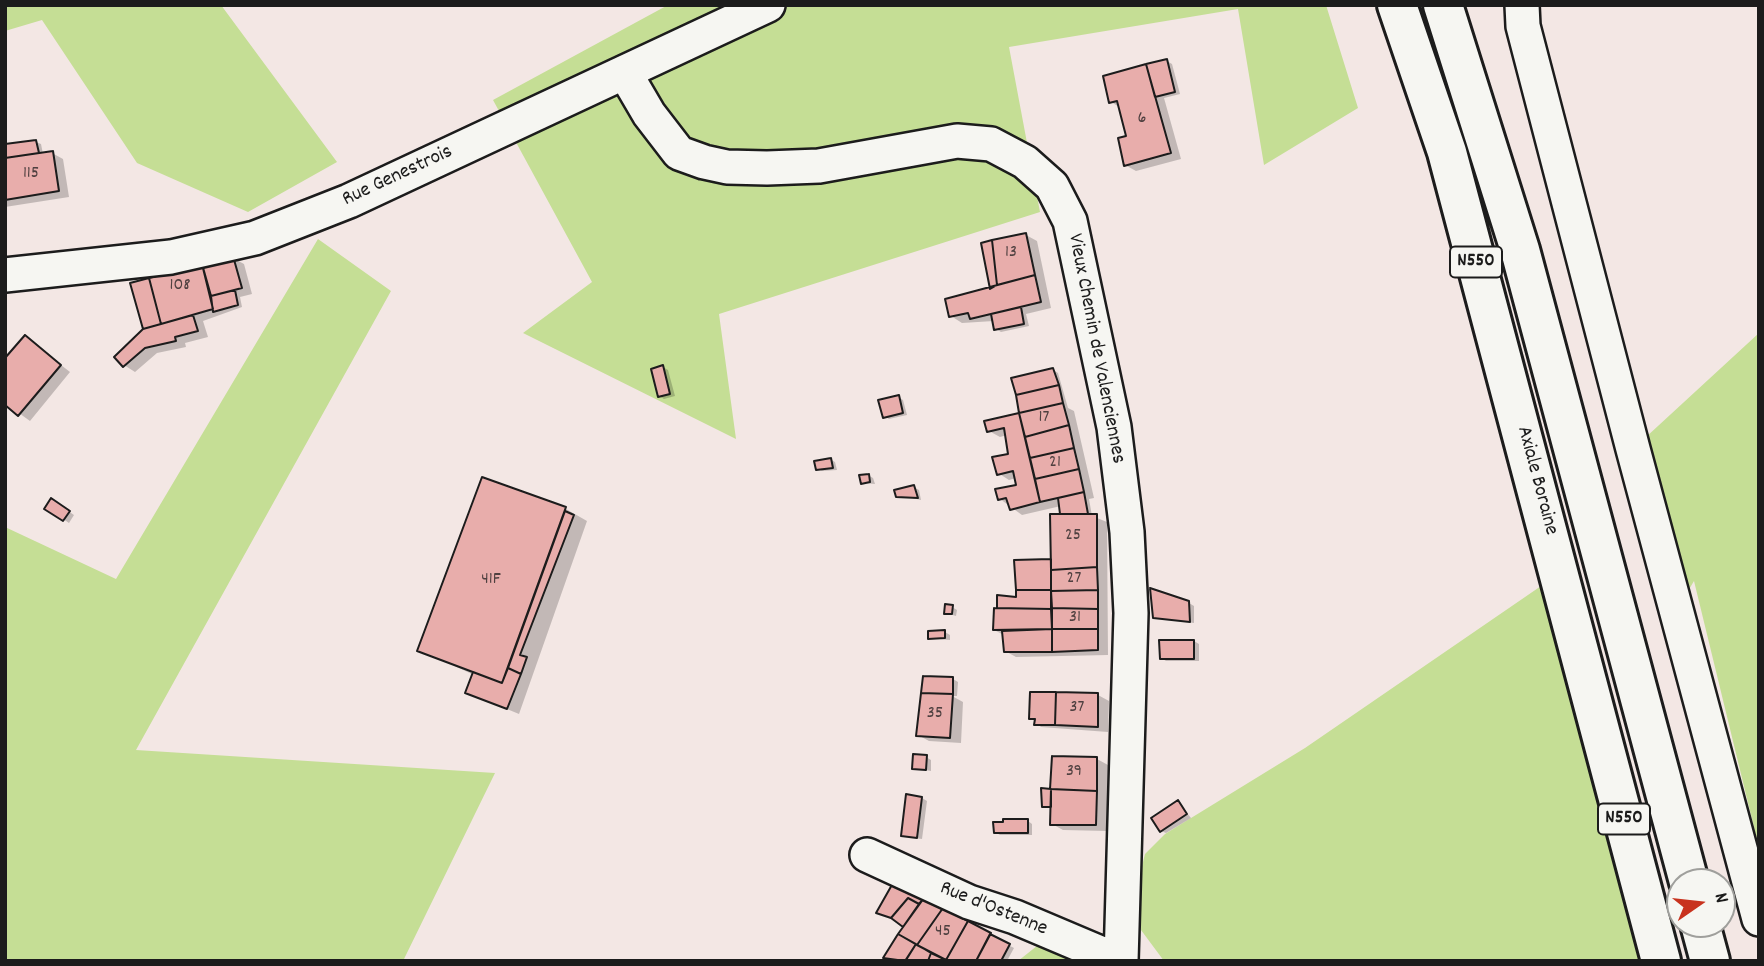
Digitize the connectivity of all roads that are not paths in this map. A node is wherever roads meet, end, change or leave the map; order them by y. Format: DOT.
graph roads {
  1 [pos="768,5"];
  2 [pos="1397,5"];
  3 [pos="1443,5"];
  4 [pos="1522,5"];
  5 [pos="625,73"];
  6 [pos="5,275"];
  7 [pos="867,855"];
  8 [pos="1685,868"];
  9 [pos="1759,919"];
  10 [pos="1704,938"];
  11 [pos="1120,961"];
  12 [pos="1661,961"];
  13 [pos="1710,961"];
  1 -- 5 [label="street, Rue Genestrois"];
  2 -- 12 [label="highway, Axiale Boraine / N550"];
  3 -- 8 [label="highway, N550"];
  4 -- 9 [label="street"];
  5 -- 6 [label="street, Rue Genestrois"];
  5 -- 11 [label="street, Vieux Chemin de Valenciennes"];
  7 -- 11 [label="street, Rue d'Ostenne"];
  10 -- 13 [label="highway"];
}
